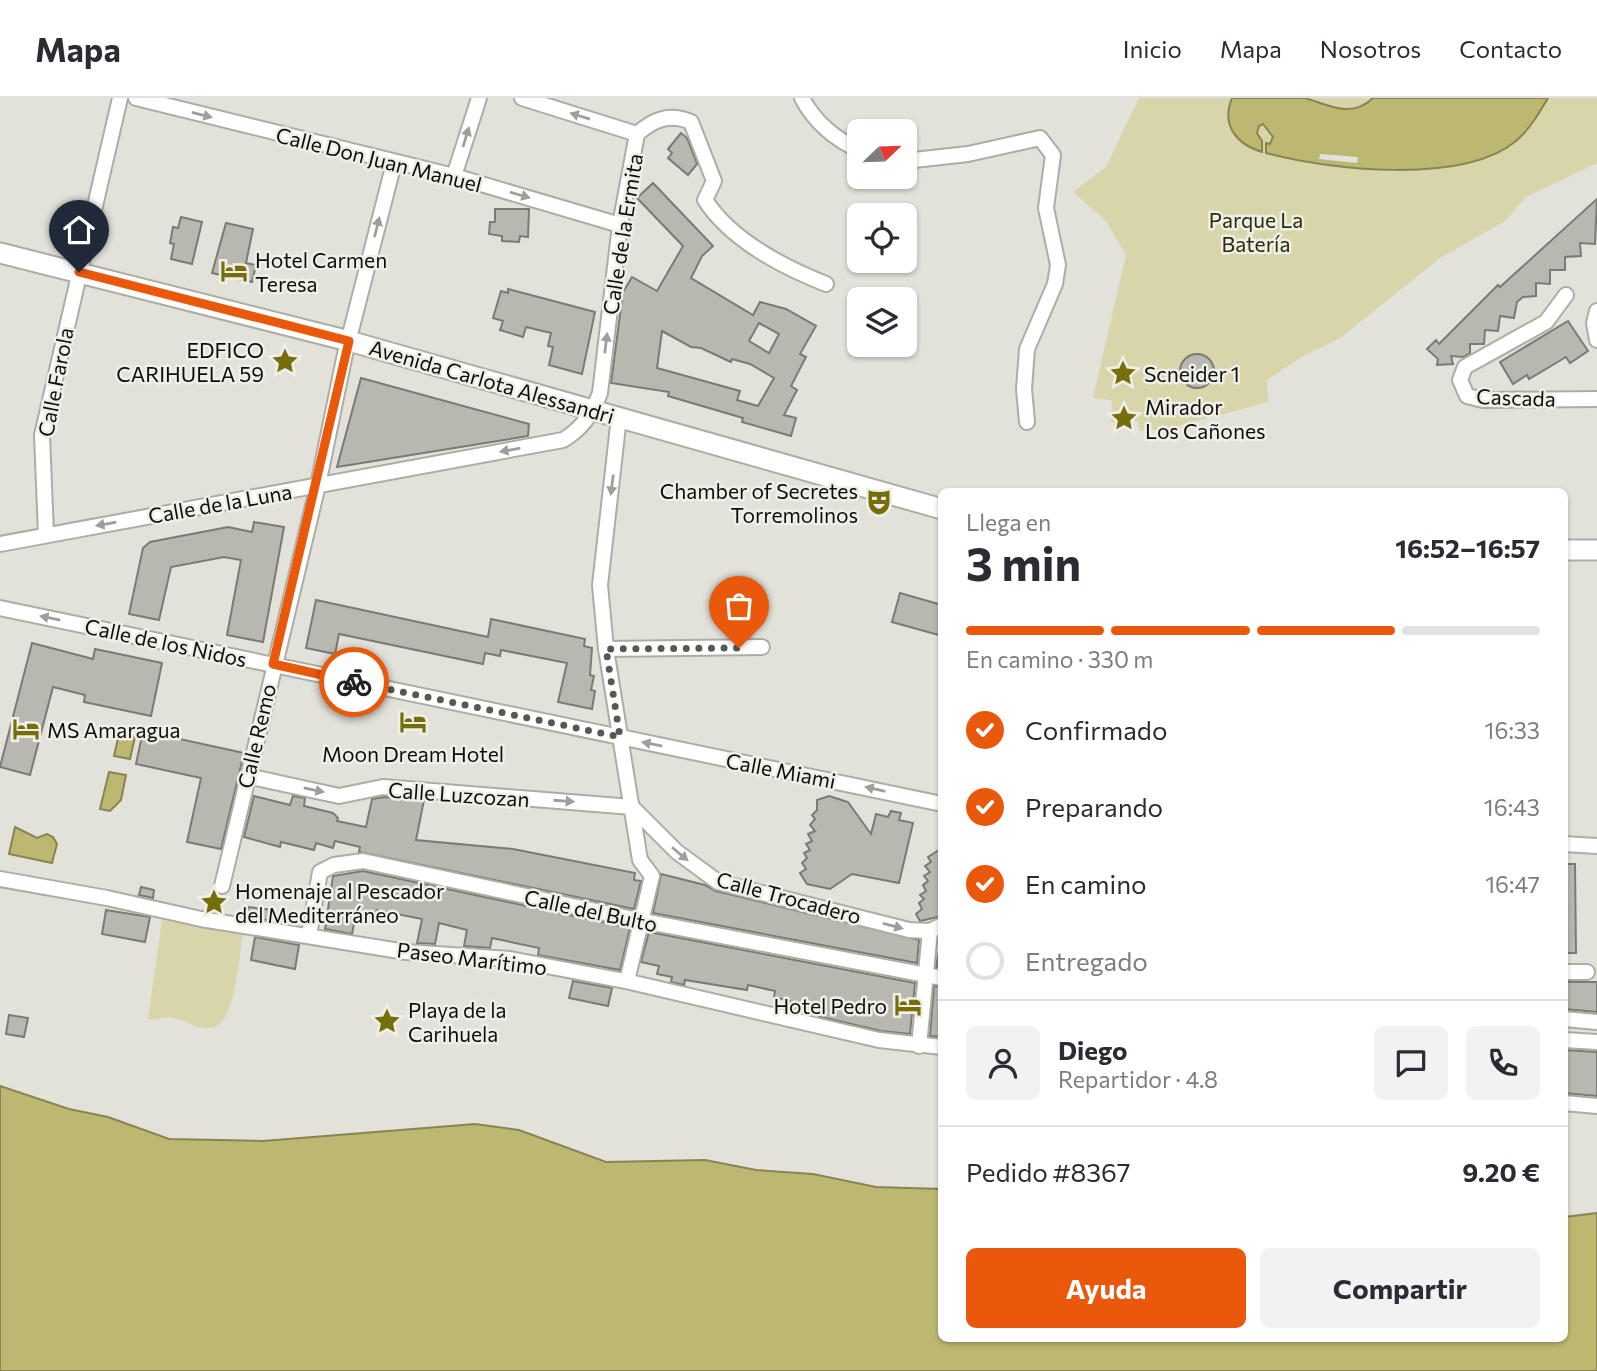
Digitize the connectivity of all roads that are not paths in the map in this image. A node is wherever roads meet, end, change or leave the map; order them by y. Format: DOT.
graph roads {
  1 [pos="120,98"];
  2 [pos="136,98"];
  3 [pos="479,98"];
  4 [pos="522,98"];
  5 [pos="802,98"];
  6 [pos="170,102"];
  7 [pos="637,134"];
  8 [pos="847,145"];
  9 [pos="917,160"];
  10 [pos="394,163"];
  11 [pos="454,176"];
  12 [pos="620,225"];
  13 [pos="0,253"];
  14 [pos="79,272"];
  15 [pos="826,284"];
  16 [pos="1566,295"];
  17 [pos="1597,312"];
  18 [pos="1597,340"];
  19 [pos="349,341"];
  20 [pos="1597,398"];
  21 [pos="594,410"];
  22 [pos="619,417"];
  23 [pos="1027,422"];
  24 [pos="317,485"];
  25 [pos="938,508"];
  26 [pos="46,535"];
  27 [pos="0,544"];
  28 [pos="1568,550"];
  29 [pos="1597,550"];
  30 [pos="0,608"];
  31 [pos="762,647"];
  32 [pos="606,649"];
  33 [pos="273,664"];
  34 [pos="620,737"];
  35 [pos="247,776"];
  36 [pos="938,803"];
  37 [pos="632,807"];
  38 [pos="1568,844"];
  39 [pos="1597,846"];
  40 [pos="0,879"];
  41 [pos="222,886"];
  42 [pos="643,922"];
  43 [pos="936,928"];
  44 [pos="309,935"];
  45 [pos="1568,972"];
  46 [pos="1587,972"];
  47 [pos="934,977"];
  48 [pos="627,981"];
  49 [pos="1568,1019"];
  50 [pos="1597,1022"];
  51 [pos="1568,1040"];
  52 [pos="1597,1042"];
  53 [pos="919,1045"];
  54 [pos="938,1047"];
  55 [pos="1568,1102"];
  56 [pos="1597,1106"];
  1 -- 14 [label="street, Calle Farola"];
  2 -- 6 [label="street, Calle Don Juan Manuel"];
  11 -- 3 [label="street, one-way"];
  7 -- 4 [label="street, Calle de la Ermita, one-way"];
  5 -- 8 [label="street"];
  6 -- 10 [label="street, Calle Don Juan Manuel, one-way"];
  7 -- 12 [label="street, Calle de la Ermita"];
  7 -- 15 [label="street"];
  9 -- 23 [label="street"];
  10 -- 11 [label="street, Calle Don Juan Manuel"];
  19 -- 10 [label="street, Calle Remo, one-way"];
  11 -- 12 [label="street, Calle Don Juan Manuel, one-way"];
  21 -- 12 [label="street, Calle de la Ermita, one-way"];
  13 -- 14 [label="main road, Avenida Carlota Alessandri"];
  14 -- 19 [label="main road, Avenida Carlota Alessandri"];
  14 -- 26 [label="street, Calle Farola"];
  16 -- 20 [label="street, Cascada"];
  17 -- 18 [label="street"];
  19 -- 21 [label="main road, Avenida Carlota Alessandri"];
  19 -- 24 [label="street, Calle Remo"];
  21 -- 22 [label="main road, Avenida Carlota Alessandri"];
  21 -- 24 [label="street, Calle de la Luna, one-way"];
  22 -- 25 [label="main road, Avenida Carlota Alessandri"];
  22 -- 32 [label="street, one-way"];
  24 -- 26 [label="street, Calle de la Luna, one-way"];
  24 -- 33 [label="street, Calle Remo"];
  26 -- 27 [label="street, Calle de la Luna"];
  28 -- 29 [label="main road"];
  33 -- 30 [label="street, Calle de los Nidos, one-way"];
  31 -- 32 [label="street"];
  32 -- 34 [label="street"];
  33 -- 34 [label="street, Calle de los Nidos"];
  33 -- 35 [label="street, Calle Remo"];
  36 -- 34 [label="street, Calle Miami, one-way"];
  34 -- 37 [label="street"];
  35 -- 37 [label="street, Calle Luzcozan, one-way"];
  35 -- 41 [label="street, Calle Remo"];
  37 -- 42 [label="street"];
  37 -- 43 [label="street, Calle Trocadero, one-way"];
  38 -- 39 [label="street"];
  40 -- 44 [label="street, Paseo Marítimo"];
  42 -- 44 [label="street, Calle del Bulto"];
  42 -- 47 [label="street, Calle del Bulto"];
  42 -- 48 [label="street"];
  43 -- 47 [label="street"];
  44 -- 48 [label="street, Paseo Marítimo"];
  45 -- 46 [label="street"];
  47 -- 53 [label="street"];
  48 -- 53 [label="street, Paseo Marítimo"];
  49 -- 50 [label="street"];
  51 -- 52 [label="street"];
  53 -- 54 [label="street, Paseo Marítimo"];
  55 -- 56 [label="street"];
}
